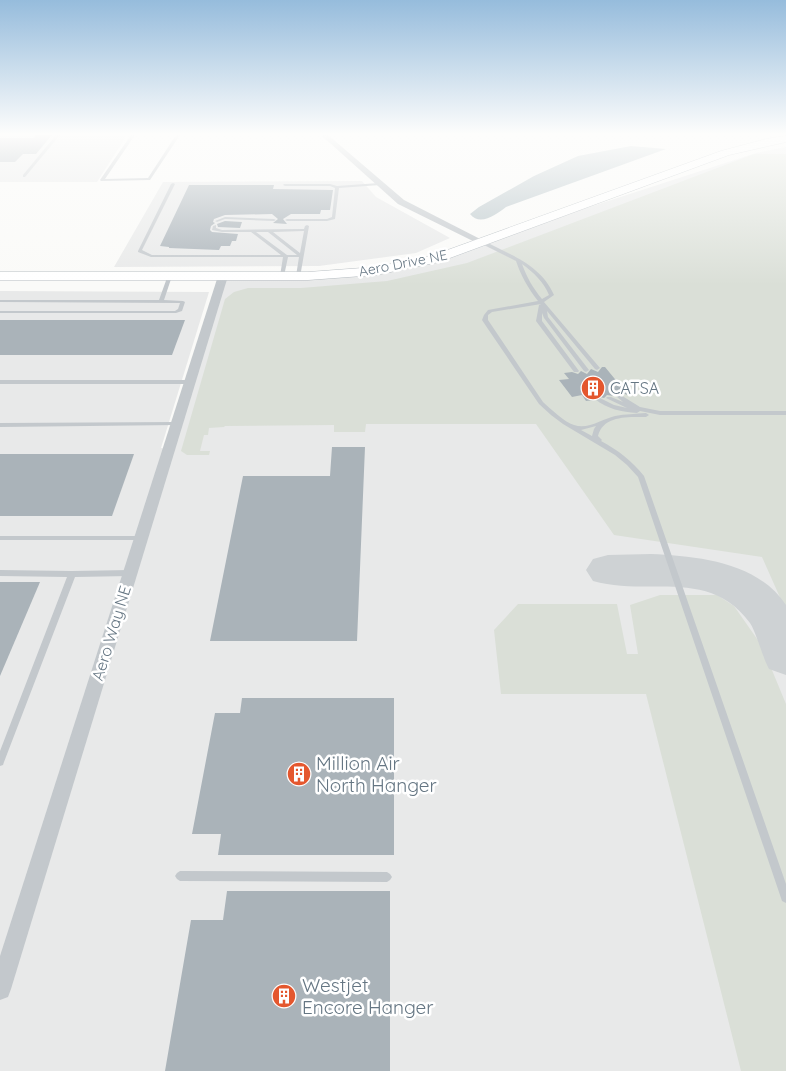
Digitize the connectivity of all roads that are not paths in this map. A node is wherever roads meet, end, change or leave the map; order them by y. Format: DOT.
graph roads {
  1 [pos="173,185"];
  2 [pos="285,185"];
  3 [pos="366,185"];
  4 [pos="380,185"];
  5 [pos="638,185"];
  6 [pos="338,187"];
  7 [pos="253,220"];
  8 [pos="274,220"];
  9 [pos="288,220"];
  10 [pos="308,220"];
  11 [pos="217,221"];
  12 [pos="215,226"];
  13 [pos="252,230"];
  14 [pos="260,230"];
  15 [pos="268,230"];
  16 [pos="306,230"];
  17 [pos="482,242"];
  18 [pos="286,256"];
  19 [pos="301,256"];
  20 [pos="516,259"];
  21 [pos="0,276"];
  22 [pos="170,276"];
  23 [pos="223,276"];
  24 [pos="282,276"];
  25 [pos="298,276"];
  26 [pos="0,301"];
  27 [pos="161,301"];
  28 [pos="541,302"];
  29 [pos="0,312"];
  30 [pos="597,368"];
  31 [pos="586,370"];
  32 [pos="576,371"];
  33 [pos="0,382"];
  34 [pos="190,382"];
  35 [pos="619,396"];
  36 [pos="609,398"];
  37 [pos="598,399"];
  38 [pos="640,410"];
  39 [pos="660,413"];
  40 [pos="786,413"];
  41 [pos="601,423"];
  42 [pos="176,424"];
  43 [pos="565,424"];
  44 [pos="0,425"];
  45 [pos="602,442"];
  46 [pos="0,538"];
  47 [pos="141,538"];
  48 [pos="0,573"];
  49 [pos="130,573"];
  50 [pos="72,574"];
  51 [pos="0,762"];
  52 [pos="180,876"];
  53 [pos="387,877"];
  54 [pos="786,898"];
  55 [pos="1,980"];
  1 -- 18 [label="lane"];
  2 -- 6 [label="lane"];
  3 -- 6 [label="lane"];
  4 -- 17 [label="street"];
  5 -- 17 [label="street, Aero Drive NE"];
  6 -- 10 [label="lane"];
  7 -- 8 [label="lane"];
  7 -- 11 [label="lane"];
  7 -- 14 [label="lane"];
  9 -- 10 [label="lane"];
  10 -- 16 [label="lane"];
  12 -- 13 [label="lane"];
  13 -- 14 [label="lane"];
  13 -- 18 [label="lane"];
  14 -- 15 [label="lane"];
  15 -- 16 [label="lane"];
  15 -- 19 [label="lane"];
  16 -- 19 [label="lane"];
  17 -- 20 [label="lane"];
  17 -- 25 [label="street, Aero Drive NE"];
  18 -- 19 [label="lane"];
  18 -- 24 [label="lane"];
  19 -- 25 [label="lane"];
  20 -- 28 [label="lane"];
  20 -- 28 [label="lane"];
  21 -- 22 [label="street, Aero Drive NE"];
  22 -- 23 [label="street, Aero Drive NE"];
  22 -- 27 [label="lane"];
  23 -- 24 [label="street, Aero Drive NE"];
  23 -- 34 [label="street, Aero Way NE"];
  24 -- 25 [label="street, Aero Drive NE"];
  26 -- 27 [label="lane"];
  27 -- 29 [label="lane"];
  28 -- 30 [label="lane"];
  28 -- 31 [label="lane"];
  28 -- 32 [label="lane"];
  28 -- 43 [label="lane"];
  33 -- 34 [label="lane"];
  34 -- 42 [label="street, Aero Way NE"];
  35 -- 38 [label="lane"];
  36 -- 38 [label="lane"];
  37 -- 38 [label="lane"];
  38 -- 39 [label="lane"];
  39 -- 40 [label="lane"];
  39 -- 41 [label="lane"];
  41 -- 43 [label="lane"];
  41 -- 45 [label="lane"];
  42 -- 44 [label="lane"];
  42 -- 47 [label="street, Aero Way NE"];
  43 -- 45 [label="lane"];
  45 -- 54 [label="lane"];
  46 -- 47 [label="lane"];
  47 -- 49 [label="street, Aero Way NE"];
  48 -- 50 [label="lane"];
  49 -- 50 [label="lane"];
  49 -- 55 [label="street, Aero Way NE"];
  50 -- 51 [label="lane"];
  52 -- 53 [label="lane"];
}
